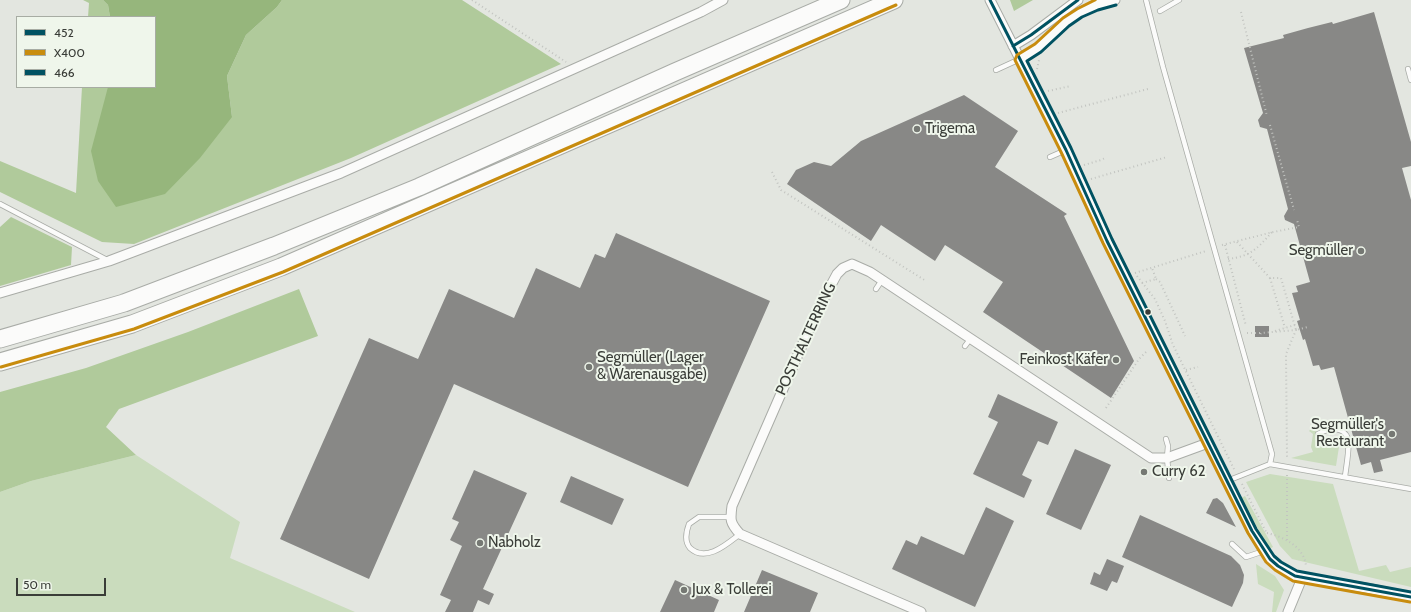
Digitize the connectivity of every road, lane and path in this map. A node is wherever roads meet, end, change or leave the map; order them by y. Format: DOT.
graph roads {
  1 [pos="472,0"];
  2 [pos="723,0"];
  3 [pos="841,0"];
  4 [pos="894,0"];
  5 [pos="990,0"];
  6 [pos="1078,0"];
  7 [pos="1115,0"];
  8 [pos="1179,0"];
  9 [pos="1146,2"];
  10 [pos="1160,11"];
  11 [pos="1241,12"];
  12 [pos="1013,46"];
  13 [pos="1020,58"];
  14 [pos="575,68"];
  15 [pos="1408,69"];
  16 [pos="996,70"];
  17 [pos="1411,80"];
  18 [pos="1070,86"];
  19 [pos="1148,89"];
  20 [pos="1048,91"];
  21 [pos="1058,113"];
  22 [pos="1267,116"];
  23 [pos="1270,125"];
  24 [pos="1066,150"];
  25 [pos="1050,157"];
  26 [pos="1167,157"];
  27 [pos="1104,158"];
  28 [pos="1083,166"];
  29 [pos="772,172"];
  30 [pos="1090,179"];
  31 [pos="0,204"];
  32 [pos="1294,210"];
  33 [pos="1273,232"];
  34 [pos="1236,241"];
  35 [pos="1225,244"];
  36 [pos="1249,254"];
  37 [pos="1228,259"];
  38 [pos="109,261"];
  39 [pos="1152,268"];
  40 [pos="1135,273"];
  41 [pos="1270,278"];
  42 [pos="1156,279"];
  43 [pos="882,280"];
  44 [pos="926,281"];
  45 [pos="1142,283"];
  46 [pos="876,289"];
  47 [pos="0,293"];
  48 [pos="1295,325"];
  49 [pos="1308,326"];
  50 [pos="1285,328"];
  51 [pos="1296,330"];
  52 [pos="1272,332"];
  53 [pos="1247,333"];
  54 [pos="1185,336"];
  55 [pos="0,339"];
  56 [pos="1240,341"];
  57 [pos="1146,352"];
  58 [pos="0,362"];
  59 [pos="1198,367"];
  60 [pos="1186,370"];
  61 [pos="1106,408"];
  62 [pos="1318,434"];
  63 [pos="1166,439"];
  64 [pos="1208,443"];
  65 [pos="1167,458"];
  66 [pos="1270,464"];
  67 [pos="1287,466"];
  68 [pos="1238,477"];
  69 [pos="1345,477"];
  70 [pos="1169,478"];
  71 [pos="1227,481"];
  72 [pos="1411,489"];
  73 [pos="730,517"];
  74 [pos="1267,533"];
  75 [pos="740,534"];
  76 [pos="1270,539"];
  77 [pos="1287,540"];
  78 [pos="1232,544"];
  79 [pos="1264,550"];
  80 [pos="1300,565"];
  81 [pos="1306,567"];
  82 [pos="1312,568"];
  83 [pos="1302,578"];
  84 [pos="1411,597"];
  85 [pos="921,612"];
  86 [pos="1288,612"];
  1 -- 14 [label="path"];
  2 -- 14 [label="street"];
  3 -- 55 [label="highway"];
  4 -- 58 [label="highway"];
  5 -- 12 [label="street"];
  6 -- 12 [label="street"];
  7 -- 13 [label="street"];
  8 -- 10 [label="lane"];
  9 -- 56 [label="lane"];
  11 -- 22 [label="path"];
  12 -- 13 [label="street"];
  13 -- 16 [label="lane"];
  13 -- 24 [label="street"];
  14 -- 38 [label="street"];
  15 -- 17 [label="lane"];
  18 -- 20 [label="path"];
  19 -- 21 [label="path"];
  23 -- 32 [label="path"];
  24 -- 25 [label="lane"];
  24 -- 64 [label="street"];
  26 -- 30 [label="path"];
  27 -- 28 [label="path"];
  29 -- 44 [label="path"];
  31 -- 38 [label="lane"];
  33 -- 36 [label="path"];
  34 -- 36 [label="path"];
  35 -- 37 [label="path"];
  36 -- 37 [label="path"];
  36 -- 41 [label="path"];
  37 -- 53 [label="path"];
  38 -- 47 [label="street"];
  39 -- 42 [label="path"];
  40 -- 45 [label="path"];
  41 -- 48 [label="path"];
  41 -- 50 [label="path"];
  42 -- 45 [label="path"];
  42 -- 54 [label="path"];
  43 -- 46 [label="lane"];
  43 -- 65 [label="street, POSTHALTERRING"];
  43 -- 73 [label="street, POSTHALTERRING"];
  45 -- 60 [label="path"];
  48 -- 50 [label="path"];
  48 -- 51 [label="path"];
  49 -- 51 [label="path"];
  50 -- 52 [label="path"];
  51 -- 52 [label="path"];
  51 -- 67 [label="path"];
  52 -- 53 [label="path"];
  53 -- 56 [label="path"];
  56 -- 66 [label="lane"];
  57 -- 61 [label="path"];
  59 -- 60 [label="path"];
  60 -- 68 [label="path"];
  62 -- 69 [label="lane"];
  63 -- 65 [label="lane"];
  64 -- 65 [label="street, POSTHALTERRING"];
  64 -- 71 [label="street"];
  65 -- 70 [label="lane"];
  66 -- 67 [label="lane"];
  66 -- 68 [label="lane"];
  67 -- 69 [label="lane"];
  67 -- 77 [label="path"];
  68 -- 71 [label="lane"];
  68 -- 74 [label="path"];
  69 -- 72 [label="lane"];
  71 -- 79 [label="street"];
  73 -- 75 [label="street"];
  73 -- 75 [label="lane"];
  74 -- 76 [label="path"];
  74 -- 77 [label="path"];
  75 -- 85 [label="street"];
  77 -- 81 [label="path"];
  78 -- 79 [label="lane"];
  79 -- 83 [label="street"];
  80 -- 81 [label="path"];
  81 -- 82 [label="path"];
  83 -- 84 [label="street"];
  83 -- 86 [label="street"];
}
